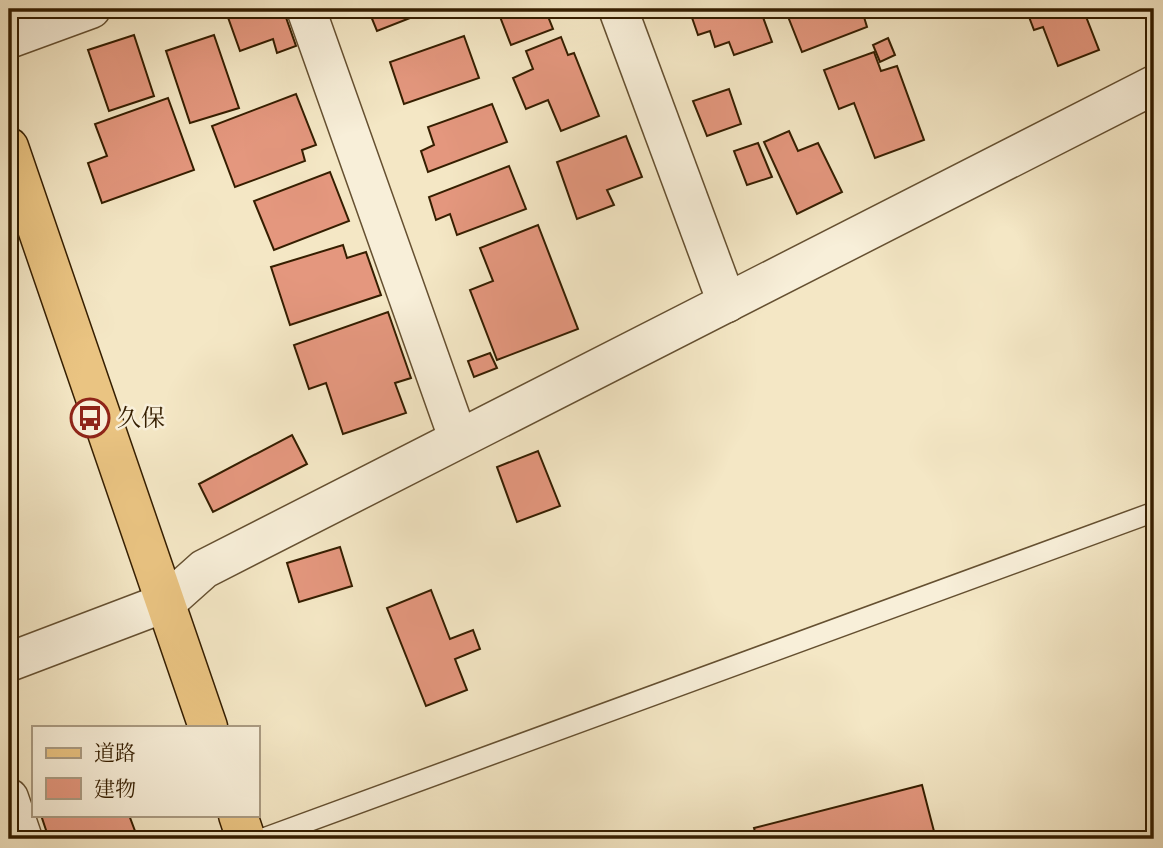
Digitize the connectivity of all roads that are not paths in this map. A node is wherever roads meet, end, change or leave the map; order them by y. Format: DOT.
graph roads {
  1 [pos="91,9"];
  2 [pos="306,9"];
  3 [pos="618,9"];
  4 [pos="9,39"];
  5 [pos="1154,85"];
  6 [pos="9,147"];
  7 [pos="727,303"];
  8 [pos="458,438"];
  9 [pos="1154,512"];
  10 [pos="167,602"];
  11 [pos="9,662"];
  12 [pos="208,726"];
  13 [pos="9,798"];
  14 [pos="238,816"];
  15 [pos="23,839"];
  16 [pos="246,839"];
  17 [pos="261,839"];
  1 -- 4 [label="street"];
  2 -- 8 [label="street"];
  3 -- 7 [label="street"];
  5 -- 7 [label="street"];
  6 -- 10 [label="main road"];
  7 -- 8 [label="street"];
  8 -- 10 [label="street"];
  9 -- 17 [label="lane"];
  10 -- 11 [label="street"];
  10 -- 12 [label="main road"];
  13 -- 15 [label="street"];
  14 -- 16 [label="main road"];
}
